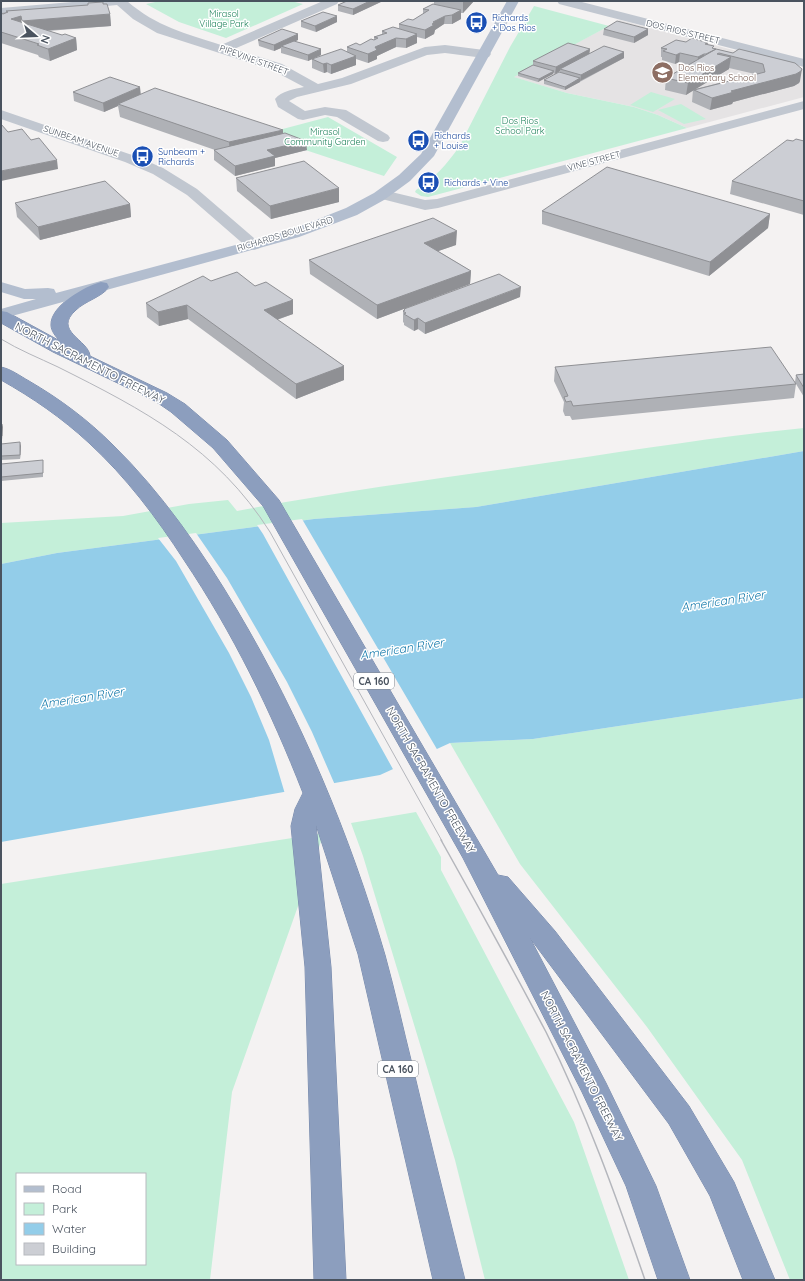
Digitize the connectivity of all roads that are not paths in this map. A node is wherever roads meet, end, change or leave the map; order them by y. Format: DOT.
graph roads {
  1 [pos="117,1"];
  2 [pos="120,1"];
  3 [pos="333,1"];
  4 [pos="513,1"];
  5 [pos="563,1"];
  6 [pos="1,12"];
  7 [pos="223,49"];
  8 [pos="484,54"];
  9 [pos="804,63"];
  10 [pos="316,88"];
  11 [pos="804,104"];
  12 [pos="1,114"];
  13 [pos="383,138"];
  14 [pos="383,196"];
  15 [pos="254,245"];
  16 [pos="101,287"];
  17 [pos="1,288"];
  18 [pos="5,318"];
  19 [pos="90,363"];
  20 [pos="1,372"];
  21 [pos="316,792"];
  22 [pos="476,858"];
  23 [pos="330,1280"];
  24 [pos="449,1280"];
  25 [pos="674,1280"];
  26 [pos="759,1280"];
  1 -- 6 [label="street"];
  2 -- 7 [label="street, PIPEVINE STREET"];
  3 -- 7 [label="street"];
  4 -- 8 [label="main road, RICHARDS BOULEVARD"];
  5 -- 9 [label="street, DOS RIOS STREET"];
  7 -- 10 [label="street, PIPEVINE STREET"];
  8 -- 10 [label="street"];
  8 -- 14 [label="main road, RICHARDS BOULEVARD"];
  10 -- 13 [label="street"];
  11 -- 14 [label="street, VINE STREET"];
  12 -- 15 [label="street, SUNBEAM AVENUE"];
  14 -- 15 [label="main road, RICHARDS BOULEVARD"];
  15 -- 16 [label="main road, RICHARDS BOULEVARD"];
  16 -- 17 [label="main road"];
  16 -- 18 [label="main road, RICHARDS BOULEVARD"];
  16 -- 19 [label="highway"];
  18 -- 19 [label="highway, NORTH SACRAMENTO FREEWAY"];
  19 -- 22 [label="highway, NORTH SACRAMENTO FREEWAY / CA 160"];
  20 -- 21 [label="highway, CA 160"];
  21 -- 23 [label="highway"];
  21 -- 24 [label="highway, CA 160"];
  22 -- 25 [label="highway, NORTH SACRAMENTO FREEWAY / CA 160"];
  22 -- 26 [label="highway"];
}
